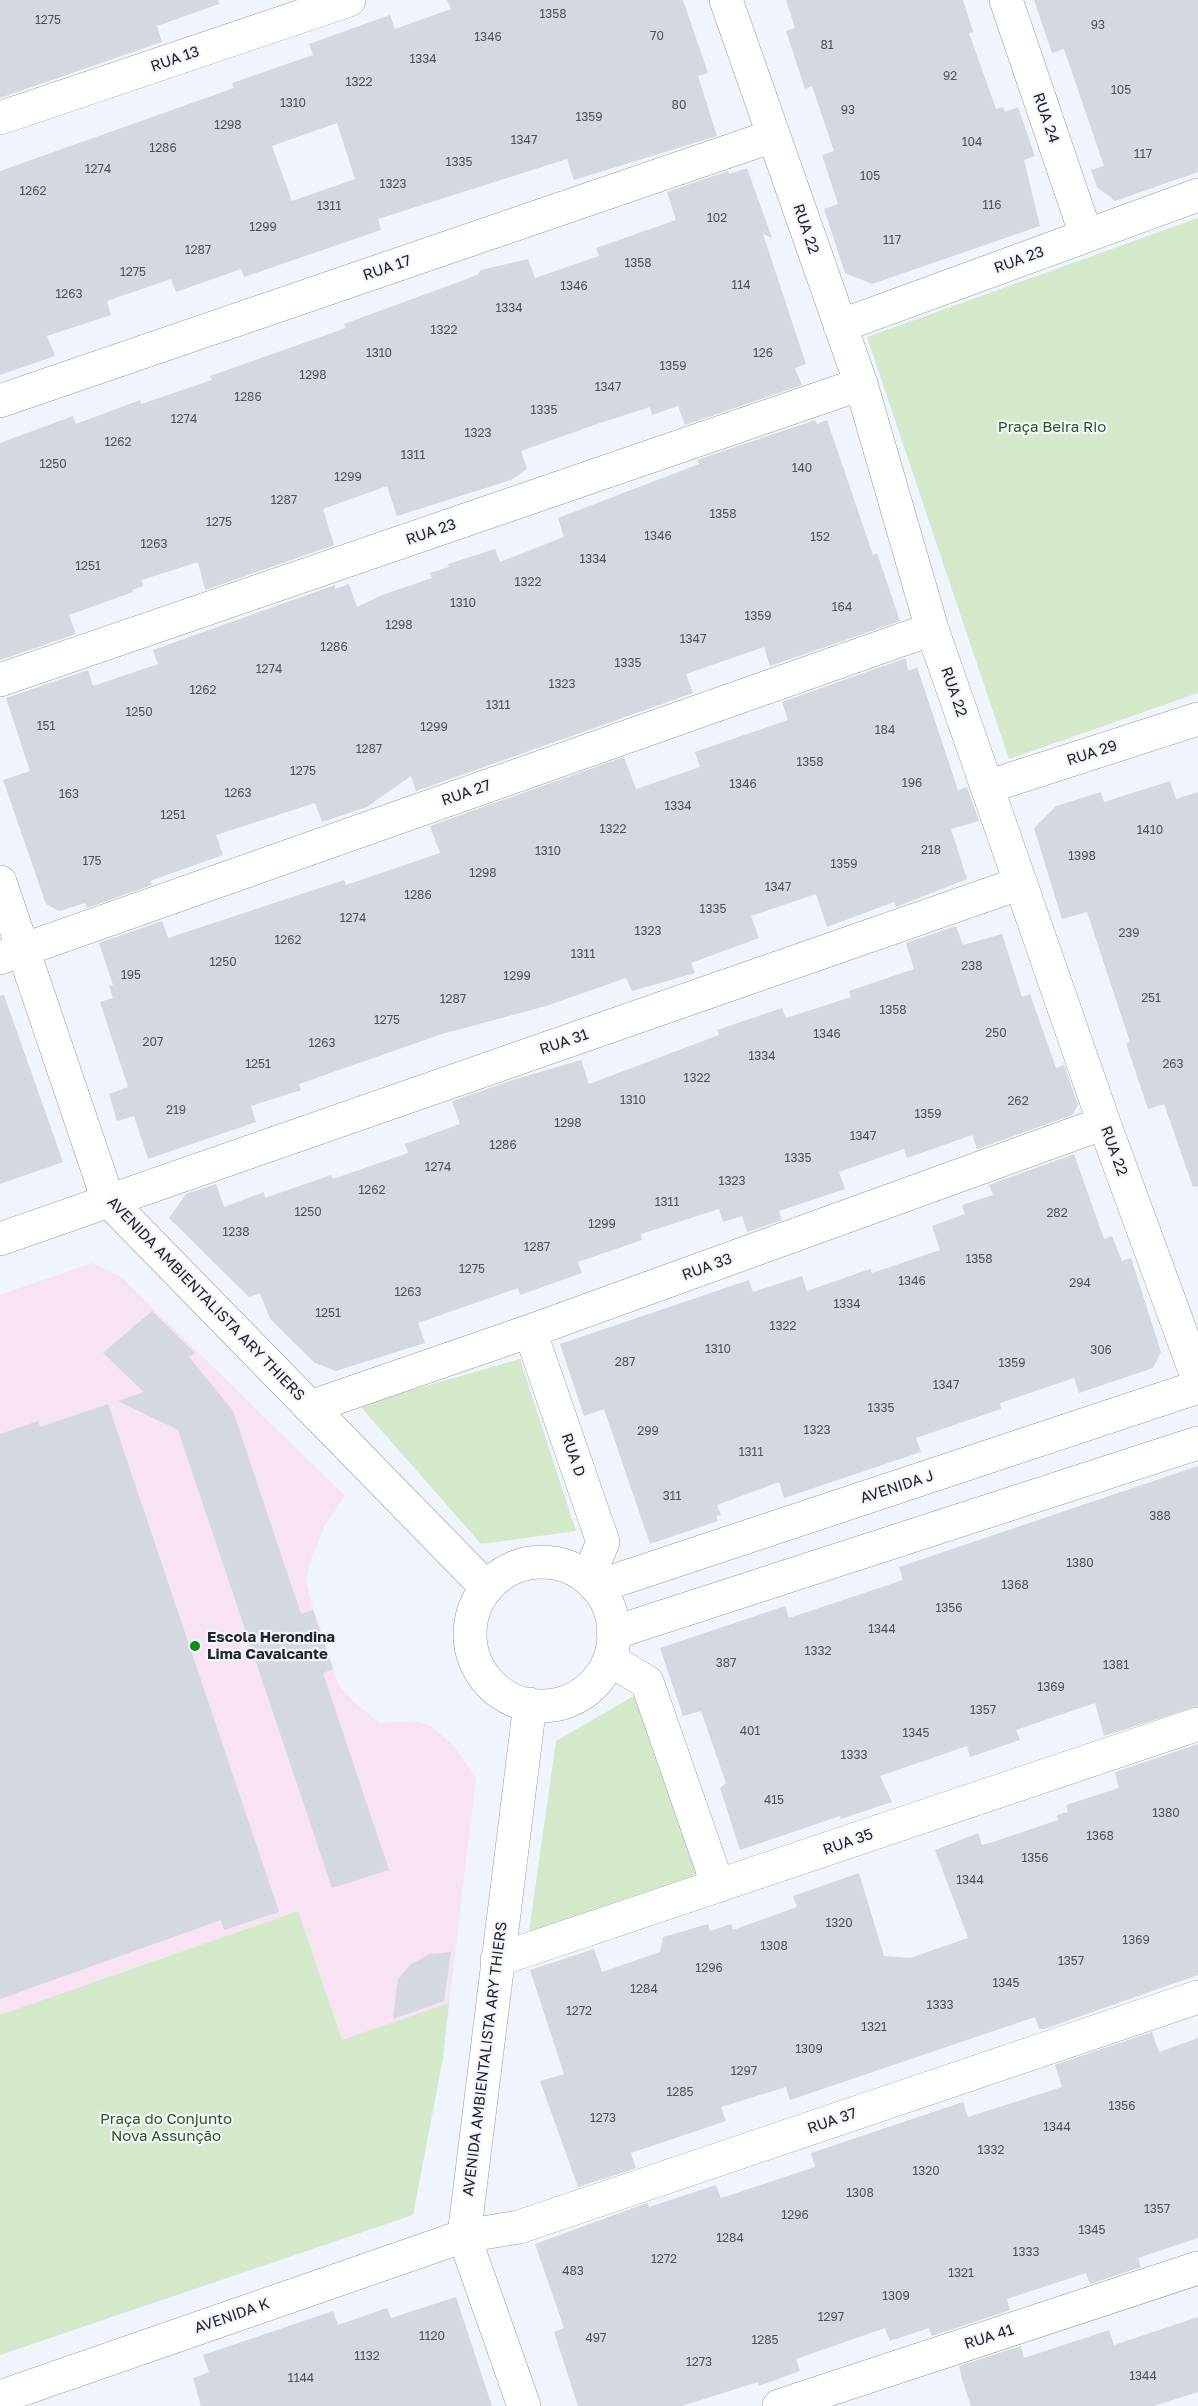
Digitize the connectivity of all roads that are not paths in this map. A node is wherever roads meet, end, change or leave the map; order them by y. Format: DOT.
graph roads {
  1 [pos="349,0"];
  2 [pos="726,0"];
  3 [pos="1006,0"];
  4 [pos="0,118"];
  5 [pos="773,136"];
  6 [pos="1198,195"];
  7 [pos="1086,235"];
  8 [pos="840,326"];
  9 [pos="861,384"];
  10 [pos="0,401"];
  11 [pos="932,628"];
  12 [pos="0,680"];
  13 [pos="1198,719"];
  14 [pos="987,787"];
  15 [pos="0,882"];
  16 [pos="1021,883"];
  17 [pos="11,954"];
  18 [pos="1104,1123"];
  19 [pos="108,1200"];
  20 [pos="0,1239"];
  21 [pos="530,1331"];
  22 [pos="1198,1379"];
  23 [pos="1198,1387"];
  24 [pos="310,1407"];
  25 [pos="1198,1443"];
  26 [pos="592,1582"];
  27 [pos="487,1588"];
  28 [pos="612,1647"];
  29 [pos="530,1704"];
  30 [pos="1198,1724"];
  31 [pos="718,1886"];
  32 [pos="497,1960"];
  33 [pos="1198,1997"];
  34 [pos="464,2236"];
  35 [pos="1198,2268"];
  36 [pos="0,2397"];
  37 [pos="524,2406"];
  38 [pos="779,2406"];
  1 -- 4 [label="street, RUA 13"];
  2 -- 5 [label="street, RUA 22"];
  3 -- 7 [label="street, RUA 24"];
  5 -- 8 [label="street, RUA 22"];
  5 -- 10 [label="street, RUA 17"];
  6 -- 7 [label="street, RUA 23"];
  7 -- 8 [label="street, RUA 23"];
  8 -- 9 [label="street, RUA 22"];
  9 -- 11 [label="street, RUA 22"];
  9 -- 12 [label="street, RUA 23"];
  11 -- 14 [label="street, RUA 22"];
  11 -- 17 [label="street, RUA 27"];
  13 -- 14 [label="street, RUA 29"];
  14 -- 16 [label="street, RUA 22"];
  15 -- 17 [label="street, AVENIDA AMBIENTALISTA ARY THIERS"];
  16 -- 18 [label="street, RUA 22"];
  16 -- 19 [label="street, RUA 31"];
  17 -- 19 [label="street, AVENIDA AMBIENTALISTA ARY THIERS"];
  18 -- 21 [label="street, RUA 33"];
  18 -- 22 [label="street, RUA 22"];
  19 -- 20 [label="street, RUA 31"];
  19 -- 24 [label="street, AVENIDA AMBIENTALISTA ARY THIERS"];
  21 -- 24 [label="street, RUA 33"];
  21 -- 26 [label="street, RUA D"];
  23 -- 26 [label="street, AVENIDA J"];
  24 -- 27 [label="street, AVENIDA AMBIENTALISTA ARY THIERS"];
  25 -- 28 [label="street"];
  26 -- 27 [label="street"];
  26 -- 28 [label="street"];
  27 -- 29 [label="street"];
  28 -- 29 [label="street"];
  28 -- 31 [label="street"];
  29 -- 32 [label="street, AVENIDA AMBIENTALISTA ARY THIERS"];
  30 -- 31 [label="street, RUA 35"];
  31 -- 32 [label="street, RUA 35"];
  32 -- 34 [label="street, AVENIDA AMBIENTALISTA ARY THIERS"];
  33 -- 34 [label="street, RUA 37"];
  34 -- 36 [label="street, AVENIDA K"];
  34 -- 37 [label="street, AVENIDA AMBIENTALISTA ARY THIERS"];
  35 -- 38 [label="street, RUA 41"];
}
